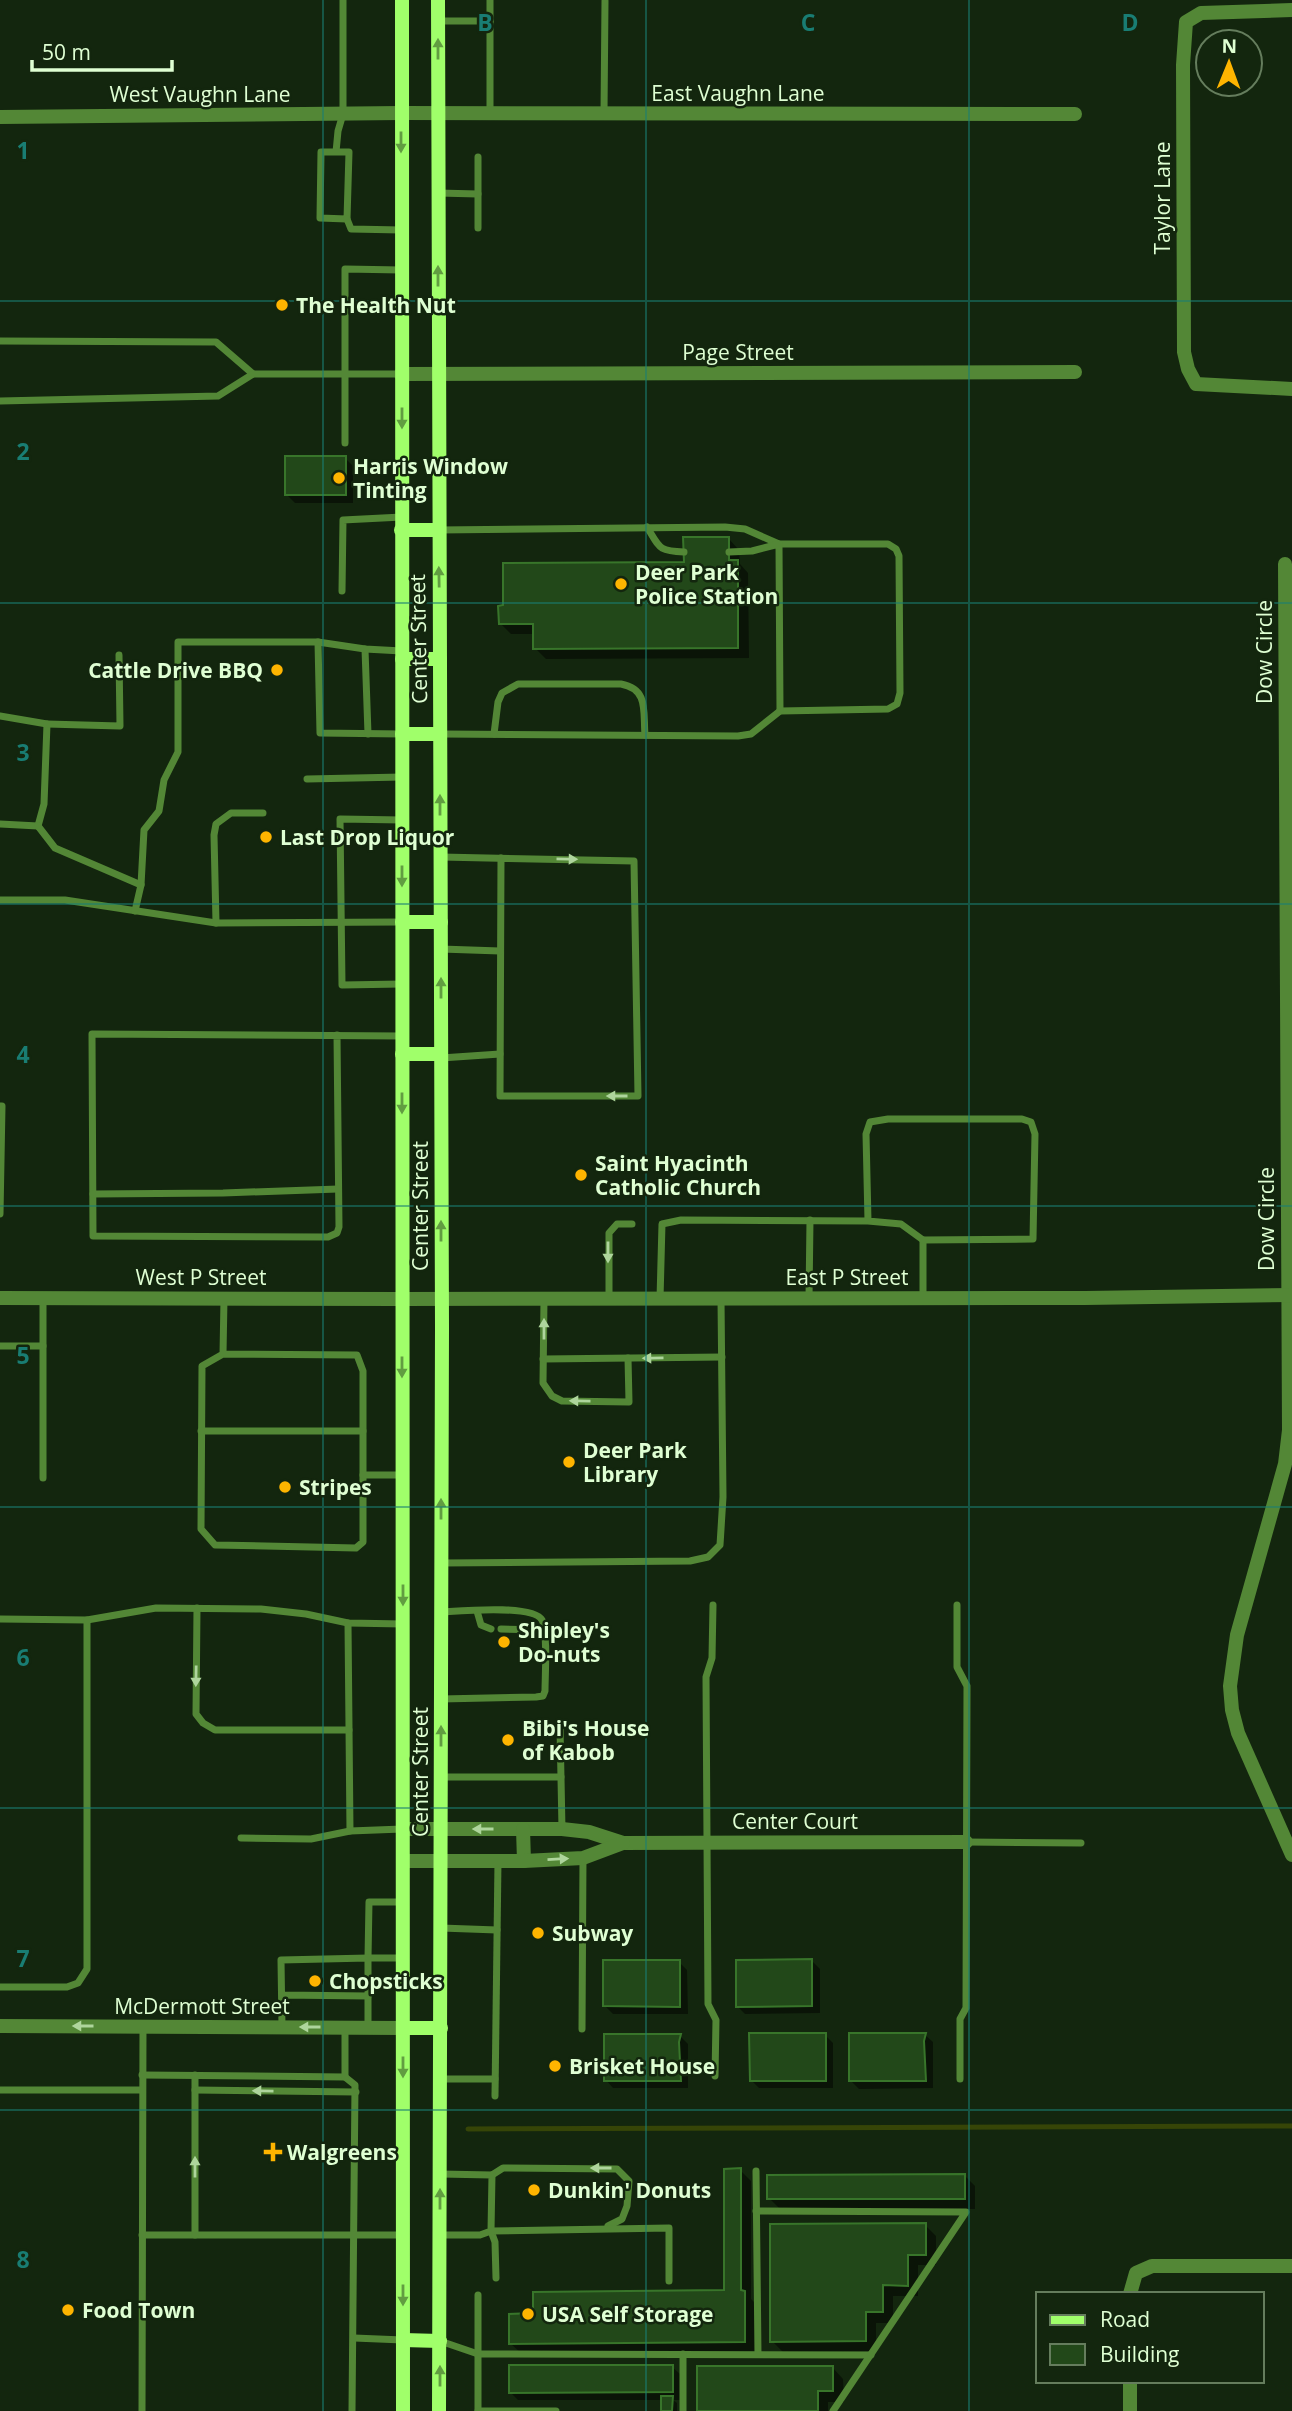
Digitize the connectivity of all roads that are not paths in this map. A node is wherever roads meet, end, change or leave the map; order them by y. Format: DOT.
graph roads {
  1 [pos="343,0"];
  2 [pos="402,0"];
  3 [pos="438,0"];
  4 [pos="490,0"];
  5 [pos="606,1"];
  6 [pos="1292,10"];
  7 [pos="438,21"];
  8 [pos="490,21"];
  9 [pos="401,113"];
  10 [pos="490,113"];
  11 [pos="343,114"];
  12 [pos="438,114"];
  13 [pos="604,114"];
  14 [pos="1075,114"];
  15 [pos="0,117"];
  16 [pos="337,152"];
  17 [pos="478,157"];
  18 [pos="438,193"];
  19 [pos="478,194"];
  20 [pos="347,219"];
  21 [pos="478,228"];
  22 [pos="401,230"];
  23 [pos="401,270"];
  24 [pos="0,341"];
  25 [pos="1075,372"];
  26 [pos="438,373"];
  27 [pos="253,374"];
  28 [pos="345,374"];
  29 [pos="401,374"];
  30 [pos="1292,389"];
  31 [pos="0,401"];
  32 [pos="345,443"];
  33 [pos="402,524"];
  34 [pos="647,527"];
  35 [pos="438,530"];
  36 [pos="779,544"];
  37 [pos="684,552"];
  38 [pos="729,552"];
  39 [pos="1285,564"];
  40 [pos="342,591"];
  41 [pos="318,642"];
  42 [pos="365,649"];
  43 [pos="119,655"];
  44 [pos="402,655"];
  45 [pos="440,659"];
  46 [pos="780,711"];
  47 [pos="0,716"];
  48 [pos="47,724"];
  49 [pos="368,734"];
  50 [pos="402,734"];
  51 [pos="440,734"];
  52 [pos="494,734"];
  53 [pos="645,735"];
  54 [pos="402,777"];
  55 [pos="307,779"];
  56 [pos="263,813"];
  57 [pos="402,820"];
  58 [pos="0,824"];
  59 [pos="38,826"];
  60 [pos="441,857"];
  61 [pos="500,858"];
  62 [pos="141,885"];
  63 [pos="0,900"];
  64 [pos="135,911"];
  65 [pos="341,922"];
  66 [pos="402,922"];
  67 [pos="441,922"];
  68 [pos="216,923"];
  69 [pos="441,949"];
  70 [pos="500,951"];
  71 [pos="402,984"];
  72 [pos="337,1035"];
  73 [pos="402,1036"];
  74 [pos="402,1054"];
  75 [pos="500,1054"];
  76 [pos="441,1056"];
  77 [pos="0,1106"];
  78 [pos="338,1189"];
  79 [pos="93,1194"];
  80 [pos="0,1214"];
  81 [pos="810,1220"];
  82 [pos="868,1221"];
  83 [pos="632,1224"];
  84 [pos="923,1240"];
  85 [pos="1290,1295"];
  86 [pos="0,1298"];
  87 [pos="43,1298"];
  88 [pos="224,1298"];
  89 [pos="608,1298"];
  90 [pos="660,1298"];
  91 [pos="809,1298"];
  92 [pos="923,1298"];
  93 [pos="402,1299"];
  94 [pos="442,1299"];
  95 [pos="544,1299"];
  96 [pos="721,1299"];
  97 [pos="0,1346"];
  98 [pos="43,1346"];
  99 [pos="223,1354"];
  100 [pos="722,1357"];
  101 [pos="628,1358"];
  102 [pos="543,1359"];
  103 [pos="201,1431"];
  104 [pos="363,1431"];
  105 [pos="363,1475"];
  106 [pos="402,1475"];
  107 [pos="43,1478"];
  108 [pos="441,1563"];
  109 [pos="713,1605"];
  110 [pos="957,1605"];
  111 [pos="197,1608"];
  112 [pos="477,1611"];
  113 [pos="441,1612"];
  114 [pos="0,1619"];
  115 [pos="87,1620"];
  116 [pos="348,1623"];
  117 [pos="403,1625"];
  118 [pos="491,1629"];
  119 [pos="501,1629"];
  120 [pos="544,1630"];
  121 [pos="441,1699"];
  122 [pos="560,1727"];
  123 [pos="349,1730"];
  124 [pos="441,1777"];
  125 [pos="561,1777"];
  126 [pos="403,1829"];
  127 [pos="441,1829"];
  128 [pos="523,1829"];
  129 [pos="562,1829"];
  130 [pos="350,1831"];
  131 [pos="241,1838"];
  132 [pos="966,1842"];
  133 [pos="623,1843"];
  134 [pos="707,1843"];
  135 [pos="1080,1843"];
  136 [pos="1292,1855"];
  137 [pos="583,1858"];
  138 [pos="403,1861"];
  139 [pos="441,1861"];
  140 [pos="498,1861"];
  141 [pos="524,1861"];
  142 [pos="403,1902"];
  143 [pos="441,1928"];
  144 [pos="497,1930"];
  145 [pos="368,1958"];
  146 [pos="403,1958"];
  147 [pos="0,1987"];
  148 [pos="282,1995"];
  149 [pos="368,1996"];
  150 [pos="0,2026"];
  151 [pos="143,2026"];
  152 [pos="282,2027"];
  153 [pos="345,2027"];
  154 [pos="368,2027"];
  155 [pos="403,2028"];
  156 [pos="441,2028"];
  157 [pos="582,2029"];
  158 [pos="142,2075"];
  159 [pos="195,2076"];
  160 [pos="715,2076"];
  161 [pos="345,2077"];
  162 [pos="440,2079"];
  163 [pos="960,2079"];
  164 [pos="495,2080"];
  165 [pos="0,2090"];
  166 [pos="142,2090"];
  167 [pos="195,2090"];
  168 [pos="356,2092"];
  169 [pos="495,2096"];
  170 [pos="756,2171"];
  171 [pos="440,2174"];
  172 [pos="492,2175"];
  173 [pos="756,2211"];
  174 [pos="604,2227"];
  175 [pos="491,2231"];
  176 [pos="142,2235"];
  177 [pos="195,2235"];
  178 [pos="403,2235"];
  179 [pos="440,2235"];
  180 [pos="354,2236"];
  181 [pos="1292,2266"];
  182 [pos="496,2278"];
  183 [pos="669,2281"];
  184 [pos="1131,2292"];
  185 [pos="478,2295"];
  186 [pos="354,2338"];
  187 [pos="403,2340"];
  188 [pos="440,2341"];
  189 [pos="478,2354"];
  190 [pos="683,2354"];
  191 [pos="758,2354"];
  192 [pos="871,2355"];
  193 [pos="1130,2383"];
  194 [pos="142,2411"];
  195 [pos="352,2411"];
  196 [pos="403,2411"];
  197 [pos="439,2411"];
  198 [pos="478,2411"];
  199 [pos="556,2411"];
  200 [pos="683,2411"];
  201 [pos="833,2411"];
  202 [pos="1130,2411"];
  1 -- 11 [label="lane"];
  2 -- 9 [label="main road, Center Street"];
  3 -- 7 [label="main road, Center Street"];
  4 -- 8 [label="lane"];
  5 -- 13 [label="lane"];
  6 -- 30 [label="street, Taylor Lane"];
  7 -- 8 [label="lane"];
  12 -- 7 [label="main road, Center Street, one-way"];
  8 -- 10 [label="lane"];
  9 -- 11 [label="street, West Vaughn Lane"];
  9 -- 12 [label="street, East Vaughn Lane"];
  9 -- 22 [label="main road, Center Street, one-way"];
  10 -- 12 [label="street, East Vaughn Lane"];
  10 -- 13 [label="street, East Vaughn Lane"];
  11 -- 15 [label="street, West Vaughn Lane"];
  11 -- 16 [label="lane"];
  12 -- 18 [label="main road, Center Street"];
  13 -- 14 [label="street, East Vaughn Lane"];
  16 -- 20 [label="lane"];
  16 -- 20 [label="lane"];
  17 -- 19 [label="lane"];
  18 -- 19 [label="lane"];
  26 -- 18 [label="main road, Center Street, one-way"];
  19 -- 21 [label="lane"];
  20 -- 22 [label="lane"];
  22 -- 23 [label="main road, Center Street"];
  23 -- 28 [label="lane"];
  23 -- 29 [label="main road, Center Street"];
  24 -- 27 [label="lane"];
  25 -- 26 [label="street, Page Street"];
  26 -- 29 [label="street, Page Street"];
  26 -- 35 [label="main road, Center Street"];
  27 -- 28 [label="lane"];
  27 -- 31 [label="lane"];
  28 -- 29 [label="lane"];
  28 -- 32 [label="lane"];
  29 -- 33 [label="main road, Center Street, one-way"];
  33 -- 35 [label="main road"];
  33 -- 40 [label="lane"];
  33 -- 44 [label="main road, Center Street"];
  34 -- 35 [label="lane"];
  34 -- 36 [label="lane"];
  34 -- 37 [label="lane"];
  45 -- 35 [label="main road, Center Street, one-way"];
  36 -- 38 [label="lane"];
  36 -- 46 [label="lane"];
  36 -- 46 [label="lane"];
  39 -- 85 [label="street, Dow Circle"];
  41 -- 42 [label="lane"];
  41 -- 49 [label="lane"];
  41 -- 62 [label="lane"];
  42 -- 44 [label="lane"];
  42 -- 49 [label="lane"];
  43 -- 48 [label="lane"];
  44 -- 45 [label="main road"];
  44 -- 50 [label="main road, Center Street"];
  45 -- 51 [label="main road, Center Street"];
  46 -- 53 [label="lane"];
  47 -- 48 [label="lane"];
  48 -- 59 [label="lane"];
  49 -- 50 [label="lane"];
  50 -- 51 [label="main road"];
  50 -- 54 [label="main road, Center Street"];
  51 -- 52 [label="lane"];
  60 -- 51 [label="main road, Center Street, one-way"];
  52 -- 53 [label="lane"];
  52 -- 53 [label="lane"];
  54 -- 55 [label="lane"];
  54 -- 57 [label="main road, Center Street"];
  56 -- 68 [label="lane"];
  57 -- 65 [label="lane"];
  57 -- 66 [label="main road, Center Street, one-way"];
  58 -- 59 [label="lane"];
  59 -- 62 [label="lane"];
  60 -- 61 [label="lane"];
  60 -- 67 [label="main road, Center Street"];
  61 -- 70 [label="lane"];
  61 -- 75 [label="lane, one-way"];
  62 -- 64 [label="lane"];
  63 -- 64 [label="lane"];
  64 -- 68 [label="lane"];
  65 -- 66 [label="lane"];
  65 -- 68 [label="lane"];
  65 -- 71 [label="lane"];
  66 -- 67 [label="main road"];
  66 -- 71 [label="main road, Center Street"];
  67 -- 69 [label="main road, Center Street"];
  69 -- 70 [label="lane"];
  76 -- 69 [label="main road, Center Street, one-way"];
  70 -- 75 [label="lane"];
  71 -- 73 [label="main road, Center Street"];
  72 -- 73 [label="lane"];
  72 -- 78 [label="lane"];
  72 -- 79 [label="lane"];
  73 -- 74 [label="main road, Center Street"];
  74 -- 76 [label="main road"];
  74 -- 93 [label="main road, Center Street, one-way"];
  75 -- 76 [label="lane"];
  94 -- 76 [label="main road, Center Street, one-way"];
  77 -- 80 [label="lane"];
  78 -- 79 [label="lane"];
  78 -- 79 [label="lane"];
  81 -- 82 [label="lane"];
  81 -- 90 [label="lane"];
  81 -- 91 [label="lane"];
  82 -- 84 [label="lane"];
  82 -- 84 [label="lane"];
  83 -- 89 [label="lane, one-way"];
  84 -- 92 [label="lane"];
  85 -- 92 [label="street, East P Street"];
  85 -- 136 [label="street, Dow Circle"];
  86 -- 87 [label="street, West P Street"];
  87 -- 88 [label="street, West P Street"];
  87 -- 98 [label="lane"];
  88 -- 93 [label="street, West P Street"];
  88 -- 99 [label="lane"];
  89 -- 90 [label="street, East P Street"];
  89 -- 95 [label="street, East P Street"];
  90 -- 96 [label="street, East P Street"];
  91 -- 92 [label="street, East P Street"];
  91 -- 96 [label="street, East P Street"];
  93 -- 94 [label="street, East P Street"];
  93 -- 106 [label="main road, Center Street, one-way"];
  94 -- 95 [label="street, East P Street"];
  108 -- 94 [label="main road, Center Street, one-way"];
  102 -- 95 [label="lane, one-way"];
  96 -- 100 [label="lane"];
  97 -- 98 [label="lane"];
  98 -- 107 [label="lane"];
  99 -- 103 [label="lane"];
  99 -- 104 [label="lane"];
  100 -- 101 [label="lane, one-way"];
  100 -- 108 [label="lane"];
  101 -- 102 [label="lane"];
  101 -- 102 [label="lane, one-way"];
  103 -- 104 [label="lane"];
  103 -- 105 [label="lane"];
  104 -- 105 [label="lane"];
  105 -- 106 [label="lane"];
  106 -- 117 [label="main road, Center Street, one-way"];
  108 -- 113 [label="main road, Center Street"];
  109 -- 134 [label="lane"];
  110 -- 132 [label="lane"];
  111 -- 115 [label="lane"];
  111 -- 116 [label="lane"];
  111 -- 123 [label="lane, one-way"];
  112 -- 113 [label="lane"];
  112 -- 118 [label="lane"];
  112 -- 120 [label="lane"];
  113 -- 121 [label="main road, Center Street"];
  114 -- 115 [label="lane"];
  115 -- 147 [label="lane"];
  116 -- 117 [label="lane"];
  116 -- 123 [label="lane"];
  117 -- 126 [label="main road, Center Street"];
  119 -- 120 [label="lane"];
  120 -- 121 [label="lane"];
  124 -- 121 [label="main road, Center Street, one-way"];
  122 -- 125 [label="lane"];
  123 -- 130 [label="lane"];
  124 -- 125 [label="lane"];
  124 -- 127 [label="main road, Center Street"];
  125 -- 129 [label="lane"];
  126 -- 127 [label="street, Center Court"];
  126 -- 130 [label="lane"];
  126 -- 138 [label="main road, Center Street"];
  128 -- 127 [label="street, Center Court, one-way"];
  127 -- 139 [label="main road, Center Street"];
  128 -- 129 [label="street, Center Court"];
  128 -- 141 [label="street"];
  129 -- 133 [label="street, Center Court"];
  130 -- 131 [label="lane"];
  132 -- 134 [label="street, Center Court"];
  132 -- 135 [label="lane"];
  132 -- 163 [label="lane"];
  133 -- 134 [label="street, Center Court"];
  133 -- 137 [label="street, Center Court"];
  134 -- 160 [label="lane"];
  141 -- 137 [label="street, Center Court, one-way"];
  137 -- 157 [label="lane"];
  138 -- 139 [label="street, Center Court"];
  138 -- 142 [label="main road, Center Street"];
  139 -- 140 [label="street, Center Court"];
  139 -- 143 [label="main road, Center Street"];
  140 -- 141 [label="street, Center Court"];
  140 -- 144 [label="lane"];
  142 -- 145 [label="lane"];
  142 -- 146 [label="main road, Center Street"];
  143 -- 144 [label="lane"];
  143 -- 156 [label="main road, Center Street"];
  144 -- 164 [label="lane"];
  145 -- 146 [label="lane"];
  145 -- 148 [label="lane"];
  145 -- 149 [label="lane"];
  146 -- 155 [label="main road, Center Street"];
  148 -- 149 [label="lane"];
  148 -- 152 [label="lane"];
  149 -- 154 [label="lane"];
  151 -- 150 [label="street, McDermott Street, one-way"];
  151 -- 152 [label="street, McDermott Street"];
  151 -- 158 [label="lane"];
  153 -- 152 [label="street, McDermott Street, one-way"];
  153 -- 154 [label="street, McDermott Street"];
  153 -- 161 [label="lane"];
  154 -- 155 [label="street, McDermott Street"];
  155 -- 156 [label="main road"];
  155 -- 178 [label="main road, Center Street, one-way"];
  156 -- 162 [label="main road, Center Street"];
  158 -- 159 [label="lane"];
  158 -- 166 [label="lane"];
  159 -- 161 [label="lane"];
  159 -- 167 [label="lane"];
  161 -- 168 [label="lane"];
  162 -- 164 [label="lane"];
  162 -- 171 [label="main road, Center Street"];
  164 -- 169 [label="lane"];
  165 -- 166 [label="lane"];
  166 -- 176 [label="lane"];
  168 -- 167 [label="lane, one-way"];
  177 -- 167 [label="lane, one-way"];
  168 -- 180 [label="lane"];
  170 -- 173 [label="lane"];
  171 -- 172 [label="lane"];
  179 -- 171 [label="main road, Center Street, one-way"];
  174 -- 172 [label="lane, one-way"];
  172 -- 175 [label="lane"];
  173 -- 191 [label="lane"];
  173 -- 192 [label="lane"];
  174 -- 175 [label="lane"];
  174 -- 183 [label="lane"];
  175 -- 179 [label="lane"];
  175 -- 182 [label="lane"];
  176 -- 177 [label="lane"];
  176 -- 194 [label="lane"];
  177 -- 180 [label="lane"];
  178 -- 180 [label="lane"];
  178 -- 187 [label="main road, Center Street, one-way"];
  179 -- 188 [label="main road, Center Street"];
  180 -- 186 [label="lane"];
  181 -- 184 [label="street"];
  185 -- 189 [label="lane"];
  186 -- 187 [label="lane"];
  186 -- 195 [label="lane"];
  187 -- 188 [label="main road"];
  187 -- 196 [label="main road, Center Street"];
  188 -- 189 [label="lane"];
  197 -- 188 [label="main road, Center Street, one-way"];
  189 -- 190 [label="lane"];
  189 -- 198 [label="lane"];
  190 -- 191 [label="lane"];
  190 -- 200 [label="lane"];
  191 -- 192 [label="lane"];
  192 -- 201 [label="lane"];
  193 -- 202 [label="street"];
  198 -- 199 [label="lane"];
}
